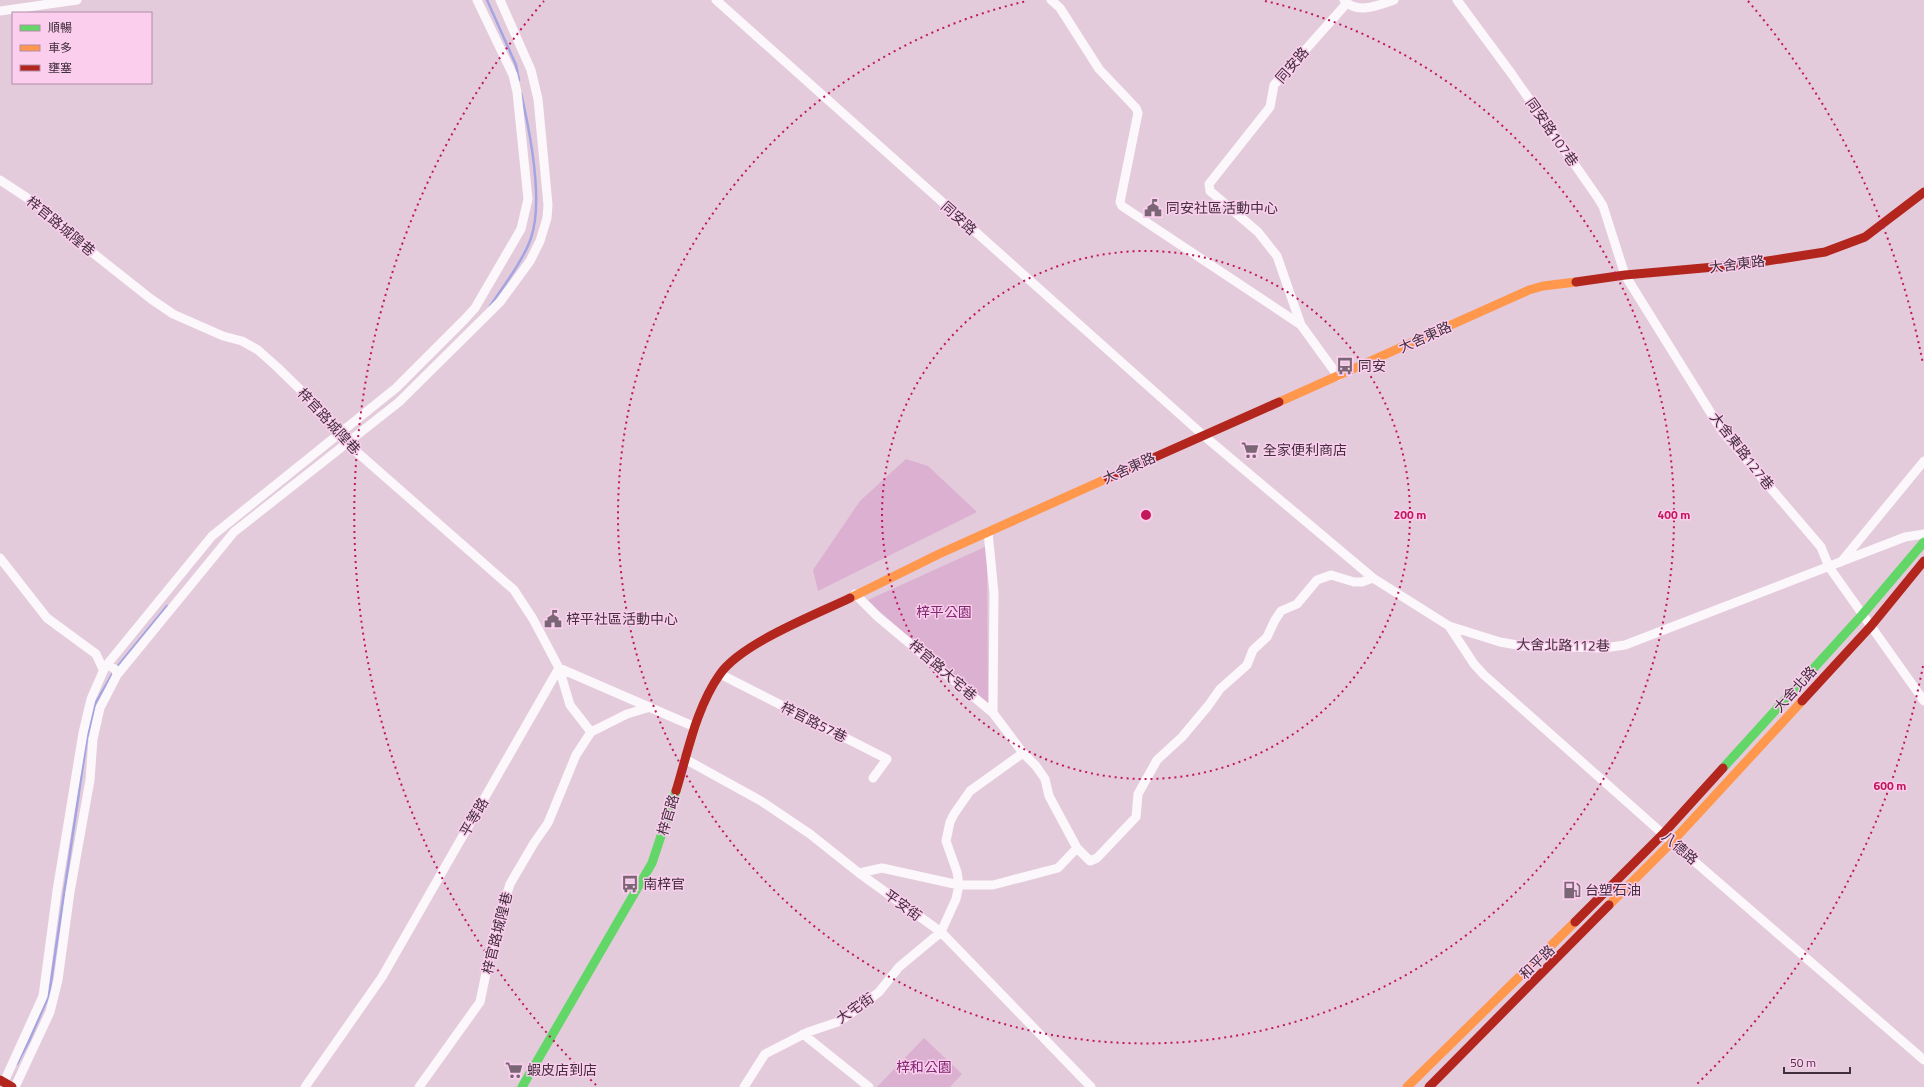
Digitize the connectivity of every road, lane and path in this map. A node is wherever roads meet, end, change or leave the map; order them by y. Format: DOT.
graph roads {
  1 [pos="77,0"];
  2 [pos="477,0"];
  3 [pos="500,0"];
  4 [pos="716,0"];
  5 [pos="1051,0"];
  6 [pos="1394,0"];
  7 [pos="1457,0"];
  8 [pos="1346,2"];
  9 [pos="0,11"];
  10 [pos="0,180"];
  11 [pos="1924,192"];
  12 [pos="1625,275"];
  13 [pos="1301,325"];
  14 [pos="1338,376"];
  15 [pos="339,433"];
  16 [pos="1203,435"];
  17 [pos="348,442"];
  18 [pos="1924,460"];
  19 [pos="988,532"];
  20 [pos="1924,534"];
  21 [pos="217,541"];
  22 [pos="1924,542"];
  23 [pos="0,558"];
  24 [pos="1924,561"];
  25 [pos="1840,563"];
  26 [pos="1828,567"];
  27 [pos="1373,578"];
  28 [pos="855,594"];
  29 [pos="1866,621"];
  30 [pos="1449,626"];
  31 [pos="559,668"];
  32 [pos="112,670"];
  33 [pos="720,674"];
  34 [pos="1924,701"];
  35 [pos="647,708"];
  36 [pos="993,713"];
  37 [pos="695,727"];
  38 [pos="590,732"];
  39 [pos="1023,753"];
  40 [pos="685,759"];
  41 [pos="873,778"];
  42 [pos="1663,834"];
  43 [pos="1672,842"];
  44 [pos="1077,848"];
  45 [pos="859,873"];
  46 [pos="959,885"];
  47 [pos="64,892"];
  48 [pos="941,932"];
  49 [pos="803,1034"];
  50 [pos="1453,1043"];
  51 [pos="1463,1053"];
  52 [pos="1924,1060"];
  53 [pos="2,1081"];
  54 [pos="14,1087"];
  55 [pos="305,1087"];
  56 [pos="419,1087"];
  57 [pos="522,1087"];
  58 [pos="744,1087"];
  59 [pos="868,1087"];
  60 [pos="1091,1087"];
  61 [pos="1408,1087"];
  62 [pos="1429,1087"];
  1 -- 9 [label="street"];
  2 -- 15 [label="street"];
  3 -- 17 [label="street"];
  4 -- 16 [label="street, 同安路"];
  5 -- 13 [label="street, 同安路"];
  6 -- 8 [label="street"];
  7 -- 12 [label="street, 同安路107巷"];
  8 -- 13 [label="street, 同安路"];
  10 -- 15 [label="street, 梓官路城隍巷"];
  11 -- 12 [label="main road, 大舍東路"];
  12 -- 14 [label="main road, 大舍東路"];
  12 -- 26 [label="street, 大舍東路127巷"];
  13 -- 14 [label="street, 同安路"];
  14 -- 16 [label="main road, 大舍東路"];
  15 -- 17 [label="street, 梓官路城隍巷"];
  15 -- 21 [label="street"];
  16 -- 19 [label="main road, 大舍東路"];
  16 -- 27 [label="street, 大舍北路112巷"];
  17 -- 21 [label="street"];
  17 -- 31 [label="street, 梓官路城隍巷"];
  18 -- 25 [label="street"];
  19 -- 28 [label="main road, 大舍東路"];
  19 -- 36 [label="street"];
  20 -- 25 [label="street, 大舍北路112巷"];
  21 -- 32 [label="street"];
  21 -- 32 [label="street"];
  22 -- 29 [label="main road, 大舍北路"];
  23 -- 32 [label="street"];
  24 -- 29 [label="main road, 大舍北路"];
  25 -- 26 [label="street, 大舍北路112巷"];
  26 -- 29 [label="street, 大舍東路127巷"];
  26 -- 30 [label="street, 大舍北路112巷"];
  27 -- 30 [label="street, 大舍北路112巷"];
  27 -- 44 [label="street, 梓官路大宅巷"];
  28 -- 33 [label="main road, 梓官路"];
  28 -- 36 [label="street, 梓官路大宅巷"];
  29 -- 34 [label="street, 大舍東路127巷"];
  29 -- 42 [label="main road, 大舍北路"];
  29 -- 43 [label="main road, 大舍北路"];
  30 -- 42 [label="street, 八德路"];
  31 -- 35 [label="street"];
  31 -- 38 [label="street, 梓官路城隍巷"];
  31 -- 55 [label="street, 平等路"];
  32 -- 47 [label="street"];
  32 -- 47 [label="street"];
  33 -- 37 [label="main road, 梓官路"];
  33 -- 41 [label="street, 梓官路57巷"];
  35 -- 37 [label="street"];
  35 -- 38 [label="street"];
  36 -- 39 [label="street, 梓官路大宅巷"];
  37 -- 40 [label="main road, 梓官路"];
  38 -- 56 [label="street, 梓官路城隍巷"];
  39 -- 44 [label="street, 梓官路大宅巷"];
  39 -- 46 [label="street"];
  40 -- 45 [label="street, 平安街"];
  40 -- 57 [label="main road, 梓官路"];
  42 -- 43 [label="street, 八德路"];
  42 -- 50 [label="main road, 和平路"];
  43 -- 51 [label="main road, 和平路"];
  43 -- 52 [label="street, 八德路"];
  44 -- 46 [label="street"];
  45 -- 46 [label="street"];
  45 -- 48 [label="street, 平安街"];
  46 -- 48 [label="street"];
  47 -- 53 [label="street"];
  47 -- 54 [label="street"];
  48 -- 49 [label="street, 大宅街"];
  48 -- 60 [label="street, 平安街"];
  49 -- 58 [label="street, 大宅街"];
  49 -- 59 [label="street"];
  50 -- 51 [label="main road"];
  50 -- 61 [label="main road, 和平路"];
  51 -- 62 [label="main road, 和平路"];
  53 -- 54 [label="main road"];
}
